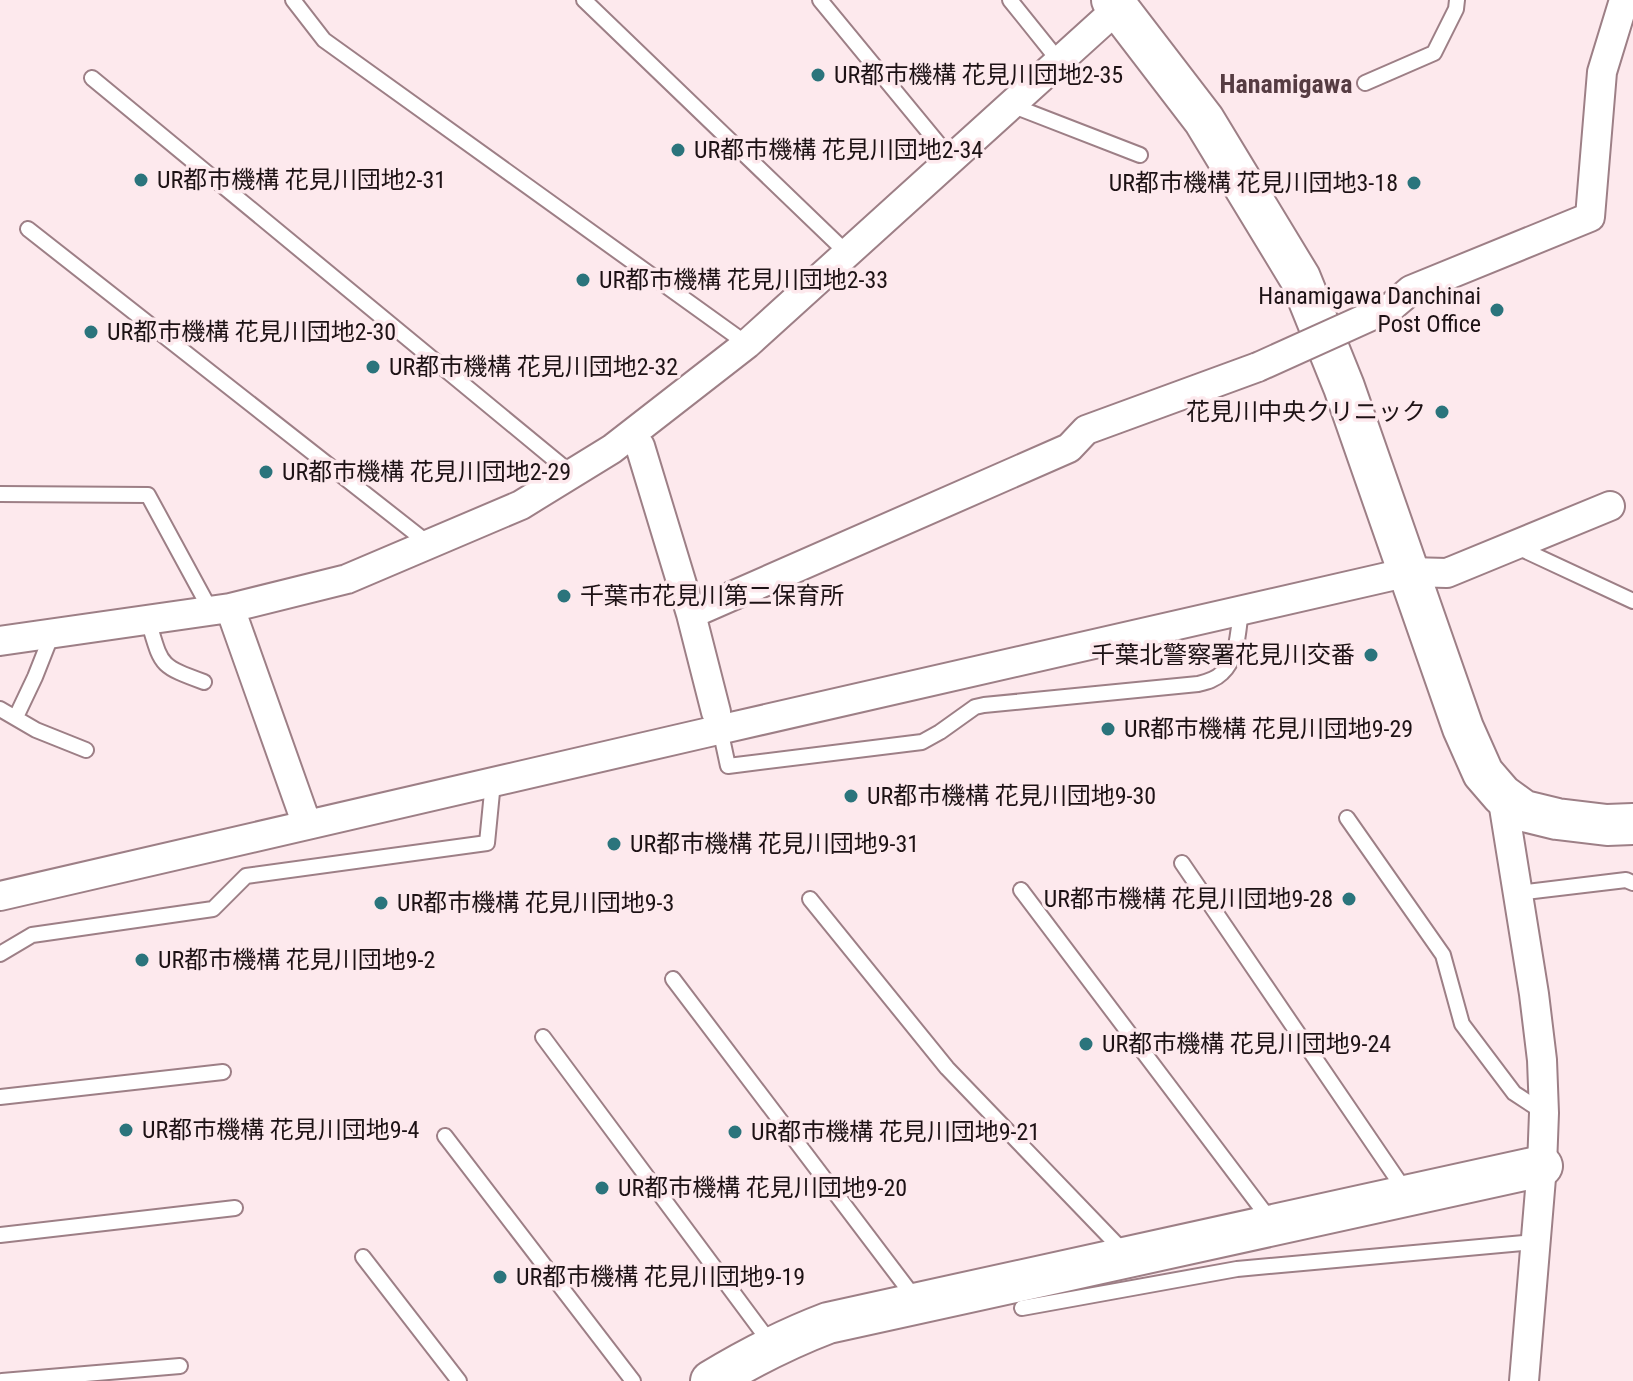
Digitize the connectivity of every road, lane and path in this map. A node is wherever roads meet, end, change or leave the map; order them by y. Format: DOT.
graph roads {
  1 [pos="293,0"];
  2 [pos="584,0"];
  3 [pos="820,0"];
  4 [pos="1010,0"];
  5 [pos="1457,0"];
  6 [pos="1624,0"];
  7 [pos="1119,3"];
  8 [pos="1059,61"];
  9 [pos="92,78"];
  10 [pos="1365,83"];
  11 [pos="1011,105"];
  12 [pos="1140,155"];
  13 [pos="951,159"];
  14 [pos="28,229"];
  15 [pos="847,253"];
  16 [pos="747,344"];
  17 [pos="640,446"];
  18 [pos="572,474"];
  19 [pos="0,494"];
  20 [pos="1610,506"];
  21 [pos="430,544"];
  22 [pos="1515,545"];
  23 [pos="1409,572"];
  24 [pos="1633,601"];
  25 [pos="221,610"];
  26 [pos="1241,610"];
  27 [pos="691,614"];
  28 [pos="148,620"];
  29 [pos="52,633"];
  30 [pos="0,641"];
  31 [pos="204,682"];
  32 [pos="0,709"];
  33 [pos="16,717"];
  34 [pos="718,721"];
  35 [pos="86,750"];
  36 [pos="493,782"];
  37 [pos="1502,795"];
  38 [pos="1347,818"];
  39 [pos="1633,824"];
  40 [pos="307,825"];
  41 [pos="1182,863"];
  42 [pos="1633,883"];
  43 [pos="1021,890"];
  44 [pos="1518,893"];
  45 [pos="0,896"];
  46 [pos="810,899"];
  47 [pos="0,954"];
  48 [pos="673,979"];
  49 [pos="543,1037"];
  50 [pos="223,1072"];
  51 [pos="0,1097"];
  52 [pos="1544,1113"];
  53 [pos="445,1136"];
  54 [pos="1542,1166"];
  55 [pos="1408,1195"];
  56 [pos="235,1208"];
  57 [pos="1274,1225"];
  58 [pos="0,1235"];
  59 [pos="1535,1242"];
  60 [pos="1128,1256"];
  61 [pos="363,1257"];
  62 [pos="918,1303"];
  63 [pos="1022,1308"];
  64 [pos="773,1346"];
  65 [pos="180,1366"];
  66 [pos="2,1381"];
  67 [pos="459,1381"];
  68 [pos="633,1381"];
  69 [pos="711,1381"];
  70 [pos="1524,1381"];
  1 -- 16 [label="lane"];
  2 -- 15 [label="lane"];
  3 -- 13 [label="lane"];
  4 -- 8 [label="lane"];
  5 -- 10 [label="lane"];
  6 -- 27 [label="street, bridge"];
  7 -- 8 [label="street"];
  7 -- 23 [label="street"];
  8 -- 11 [label="street"];
  9 -- 18 [label="lane"];
  11 -- 12 [label="lane"];
  11 -- 13 [label="street"];
  13 -- 15 [label="street"];
  14 -- 21 [label="lane"];
  15 -- 16 [label="street"];
  16 -- 18 [label="street"];
  17 -- 27 [label="street"];
  18 -- 21 [label="street"];
  19 -- 25 [label="lane"];
  20 -- 22 [label="street"];
  21 -- 25 [label="street"];
  22 -- 23 [label="street"];
  22 -- 24 [label="lane"];
  23 -- 26 [label="street"];
  23 -- 37 [label="street"];
  25 -- 28 [label="street"];
  25 -- 40 [label="street"];
  26 -- 34 [label="street"];
  26 -- 34 [label="lane"];
  27 -- 34 [label="street"];
  28 -- 29 [label="street"];
  28 -- 31 [label="lane"];
  29 -- 30 [label="street"];
  29 -- 33 [label="lane"];
  32 -- 33 [label="lane"];
  33 -- 35 [label="lane"];
  34 -- 36 [label="street"];
  36 -- 40 [label="street"];
  36 -- 47 [label="lane"];
  37 -- 39 [label="street"];
  37 -- 44 [label="street"];
  38 -- 52 [label="lane"];
  40 -- 45 [label="street"];
  41 -- 55 [label="lane"];
  42 -- 44 [label="lane"];
  43 -- 57 [label="lane"];
  44 -- 52 [label="street"];
  46 -- 60 [label="lane"];
  48 -- 62 [label="lane"];
  49 -- 64 [label="lane"];
  50 -- 51 [label="lane"];
  52 -- 54 [label="street"];
  53 -- 68 [label="lane"];
  54 -- 55 [label="street"];
  54 -- 59 [label="street"];
  55 -- 57 [label="street"];
  56 -- 58 [label="lane"];
  57 -- 60 [label="street"];
  59 -- 63 [label="lane"];
  59 -- 70 [label="street"];
  60 -- 62 [label="street"];
  61 -- 67 [label="lane"];
  62 -- 64 [label="street"];
  64 -- 69 [label="street"];
  65 -- 66 [label="lane"];
}
